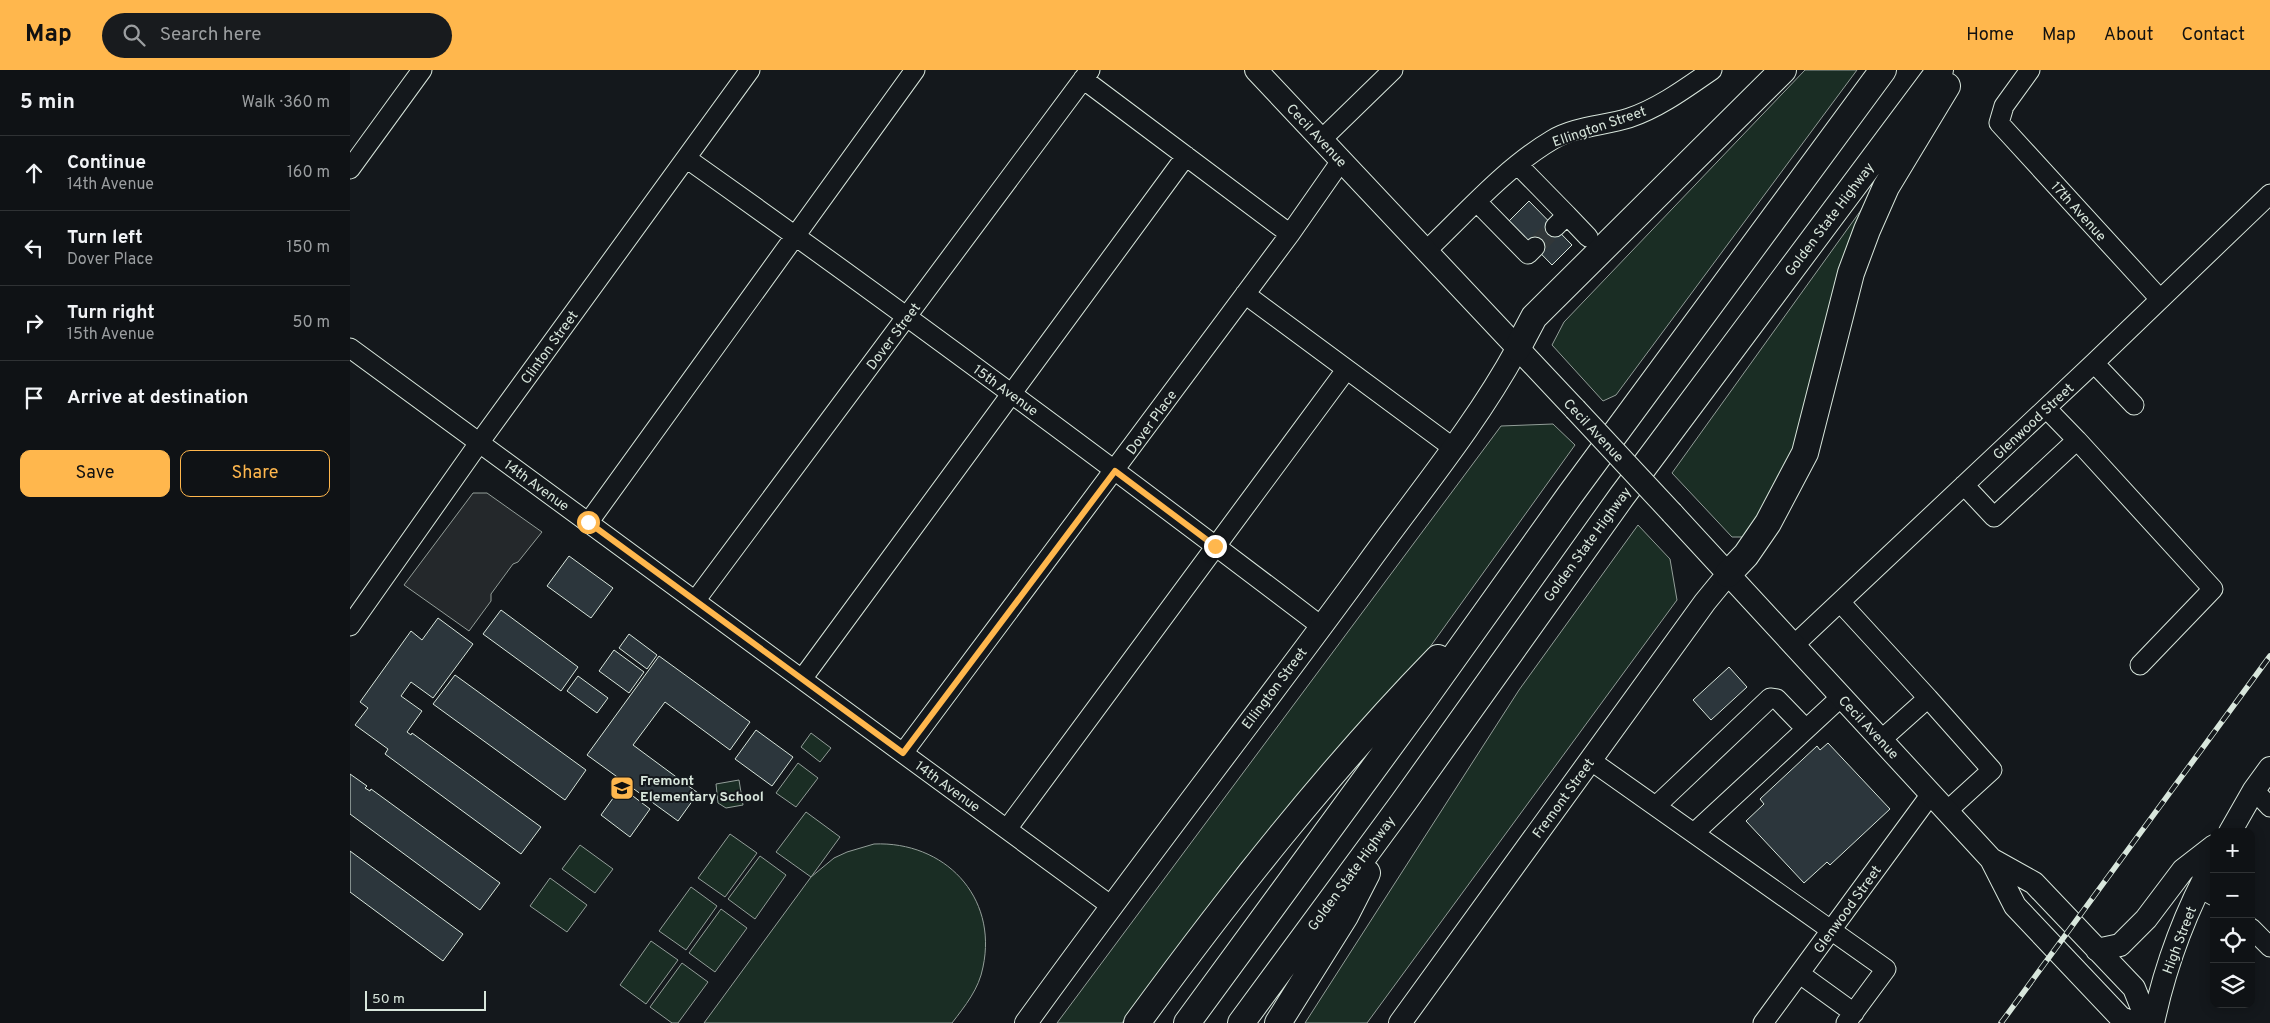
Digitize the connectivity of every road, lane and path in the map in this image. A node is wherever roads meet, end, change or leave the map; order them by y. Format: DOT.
graph roads {
  1 [pos="422,70"];
  2 [pos="750,70"];
  3 [pos="915,70"];
  4 [pos="1393,70"];
  5 [pos="1712,70"];
  6 [pos="1783,70"];
  7 [pos="1882,70"];
  8 [pos="1940,70"];
  9 [pos="1957,70"];
  10 [pos="2030,70"];
  11 [pos="1263,72"];
  12 [pos="1086,75"];
  13 [pos="1321,140"];
  14 [pos="1186,156"];
  15 [pos="686,158"];
  16 [pos="1341,161"];
  17 [pos="1518,165"];
  18 [pos="350,169"];
  19 [pos="2270,194"];
  20 [pos="1477,202"];
  21 [pos="1290,234"];
  22 [pos="795,235"];
  23 [pos="1588,237"];
  24 [pos="1535,248"];
  25 [pos="1426,251"];
  26 [pos="1245,294"];
  27 [pos="2160,299"];
  28 [pos="906,317"];
  29 [pos="350,348"];
  30 [pos="1517,349"];
  31 [pos="2094,363"];
  32 [pos="1346,370"];
  33 [pos="1010,393"];
  34 [pos="2134,405"];
  35 [pos="2046,408"];
  36 [pos="2077,440"];
  37 [pos="479,443"];
  38 [pos="1452,448"];
  39 [pos="1115,471"];
  40 [pos="1964,486"];
  41 [pos="588,522"];
  42 [pos="1215,546"];
  43 [pos="1728,574"];
  44 [pos="1502,590"];
  45 [pos="695,601"];
  46 [pos="1840,602"];
  47 [pos="350,626"];
  48 [pos="1321,626"];
  49 [pos="1793,646"];
  50 [pos="2140,665"];
  51 [pos="802,679"];
  52 [pos="1841,697"];
  53 [pos="1928,698"];
  54 [pos="1806,729"];
  55 [pos="1881,740"];
  56 [pos="903,753"];
  57 [pos="1590,760"];
  58 [pos="2270,768"];
  59 [pos="2254,790"];
  60 [pos="1931,794"];
  61 [pos="1403,802"];
  62 [pos="1656,806"];
  63 [pos="2270,807"];
  64 [pos="1947,811"];
  65 [pos="2232,828"];
  66 [pos="1007,829"];
  67 [pos="1694,833"];
  68 [pos="2210,849"];
  69 [pos="1992,859"];
  70 [pos="2211,873"];
  71 [pos="2207,892"];
  72 [pos="1110,905"];
  73 [pos="1831,931"];
  74 [pos="2255,932"];
  75 [pos="2270,948"];
  76 [pos="2098,950"];
  77 [pos="1800,974"];
  78 [pos="1850,1018"];
  79 [pos="1026,1023"];
  80 [pos="1137,1023"];
  81 [pos="1186,1023"];
  82 [pos="1241,1023"];
  83 [pos="1278,1023"];
  84 [pos="1400,1023"];
  85 [pos="1763,1023"];
  86 [pos="2134,1023"];
  87 [pos="2148,1023"];
  88 [pos="2153,1023"];
  1 -- 18 [label="street"];
  2 -- 15 [label="street, Clinton Street"];
  3 -- 22 [label="street"];
  4 -- 13 [label="street"];
  5 -- 17 [label="street, Ellington Street"];
  6 -- 30 [label="highway"];
  7 -- 44 [label="highway"];
  8 -- 61 [label="highway, Golden State Highway"];
  9 -- 43 [label="highway"];
  10 -- 27 [label="street, 17th Avenue"];
  11 -- 13 [label="main road, Cecil Avenue"];
  12 -- 14 [label="street"];
  12 -- 28 [label="street, Dover Street"];
  13 -- 16 [label="main road, Cecil Avenue"];
  14 -- 21 [label="street"];
  14 -- 33 [label="street"];
  15 -- 22 [label="street, 15th Avenue"];
  15 -- 37 [label="street, Clinton Street"];
  16 -- 21 [label="street, Dover Place"];
  16 -- 25 [label="main road, Cecil Avenue"];
  17 -- 20 [label="street, Ellington Street"];
  17 -- 23 [label="street"];
  19 -- 27 [label="street, Glenwood Street"];
  20 -- 24 [label="street"];
  20 -- 25 [label="street, Ellington Street"];
  21 -- 26 [label="street, Dover Place"];
  22 -- 28 [label="street, 15th Avenue"];
  22 -- 41 [label="street"];
  25 -- 30 [label="main road, Cecil Avenue"];
  26 -- 32 [label="street"];
  26 -- 39 [label="street, Dover Place"];
  27 -- 31 [label="street, Glenwood Street"];
  28 -- 33 [label="street, 15th Avenue"];
  28 -- 45 [label="street, Dover Street"];
  29 -- 37 [label="street, 14th Avenue"];
  30 -- 38 [label="main road, Ellington Street"];
  30 -- 43 [label="main road, Cecil Avenue, bridge"];
  31 -- 34 [label="street"];
  31 -- 35 [label="street, Glenwood Street"];
  32 -- 38 [label="street"];
  32 -- 42 [label="street"];
  33 -- 39 [label="street, 15th Avenue"];
  33 -- 51 [label="street"];
  35 -- 36 [label="street"];
  35 -- 40 [label="street, Glenwood Street"];
  36 -- 40 [label="street"];
  36 -- 50 [label="street"];
  37 -- 41 [label="street, 14th Avenue"];
  37 -- 47 [label="street, Clinton Street"];
  38 -- 48 [label="main road, Ellington Street"];
  39 -- 42 [label="street, 15th Avenue"];
  39 -- 56 [label="street, Dover Place"];
  40 -- 46 [label="street, Glenwood Street"];
  41 -- 45 [label="street, 14th Avenue"];
  42 -- 48 [label="street, 15th Avenue"];
  42 -- 66 [label="street"];
  43 -- 49 [label="main road, Cecil Avenue"];
  43 -- 57 [label="main road, Fremont Street"];
  44 -- 80 [label="highway"];
  44 -- 81 [label="highway"];
  45 -- 51 [label="street, 14th Avenue"];
  46 -- 49 [label="street, Glenwood Street"];
  46 -- 53 [label="street"];
  48 -- 72 [label="main road, Ellington Street"];
  49 -- 52 [label="main road, Cecil Avenue"];
  51 -- 56 [label="street, 14th Avenue"];
  52 -- 54 [label="street"];
  52 -- 55 [label="main road, Cecil Avenue"];
  53 -- 55 [label="street"];
  53 -- 64 [label="street"];
  54 -- 62 [label="street"];
  54 -- 67 [label="street"];
  55 -- 60 [label="main road, Cecil Avenue"];
  56 -- 66 [label="street, 14th Avenue"];
  57 -- 62 [label="street"];
  57 -- 84 [label="main road, Fremont Street"];
  58 -- 59 [label="main road"];
  59 -- 63 [label="street"];
  59 -- 65 [label="main road"];
  60 -- 64 [label="main road, Cecil Avenue"];
  60 -- 73 [label="street, Glenwood Street"];
  61 -- 82 [label="highway, Golden State Highway"];
  61 -- 83 [label="highway"];
  62 -- 67 [label="street"];
  64 -- 69 [label="main road, Cecil Avenue"];
  66 -- 72 [label="street, 14th Avenue"];
  67 -- 73 [label="street"];
  68 -- 76 [label="main road"];
  69 -- 76 [label="main road, Cecil Avenue"];
  69 -- 86 [label="main road, Cecil Avenue"];
  70 -- 71 [label="main road, High Street"];
  71 -- 88 [label="main road, High Street"];
  72 -- 79 [label="main road, Ellington Street"];
  73 -- 77 [label="street, Glenwood Street"];
  73 -- 78 [label="street"];
  74 -- 75 [label="street"];
  76 -- 87 [label="main road, Cecil Avenue"];
  77 -- 78 [label="street"];
  77 -- 85 [label="street, Glenwood Street"];
}
